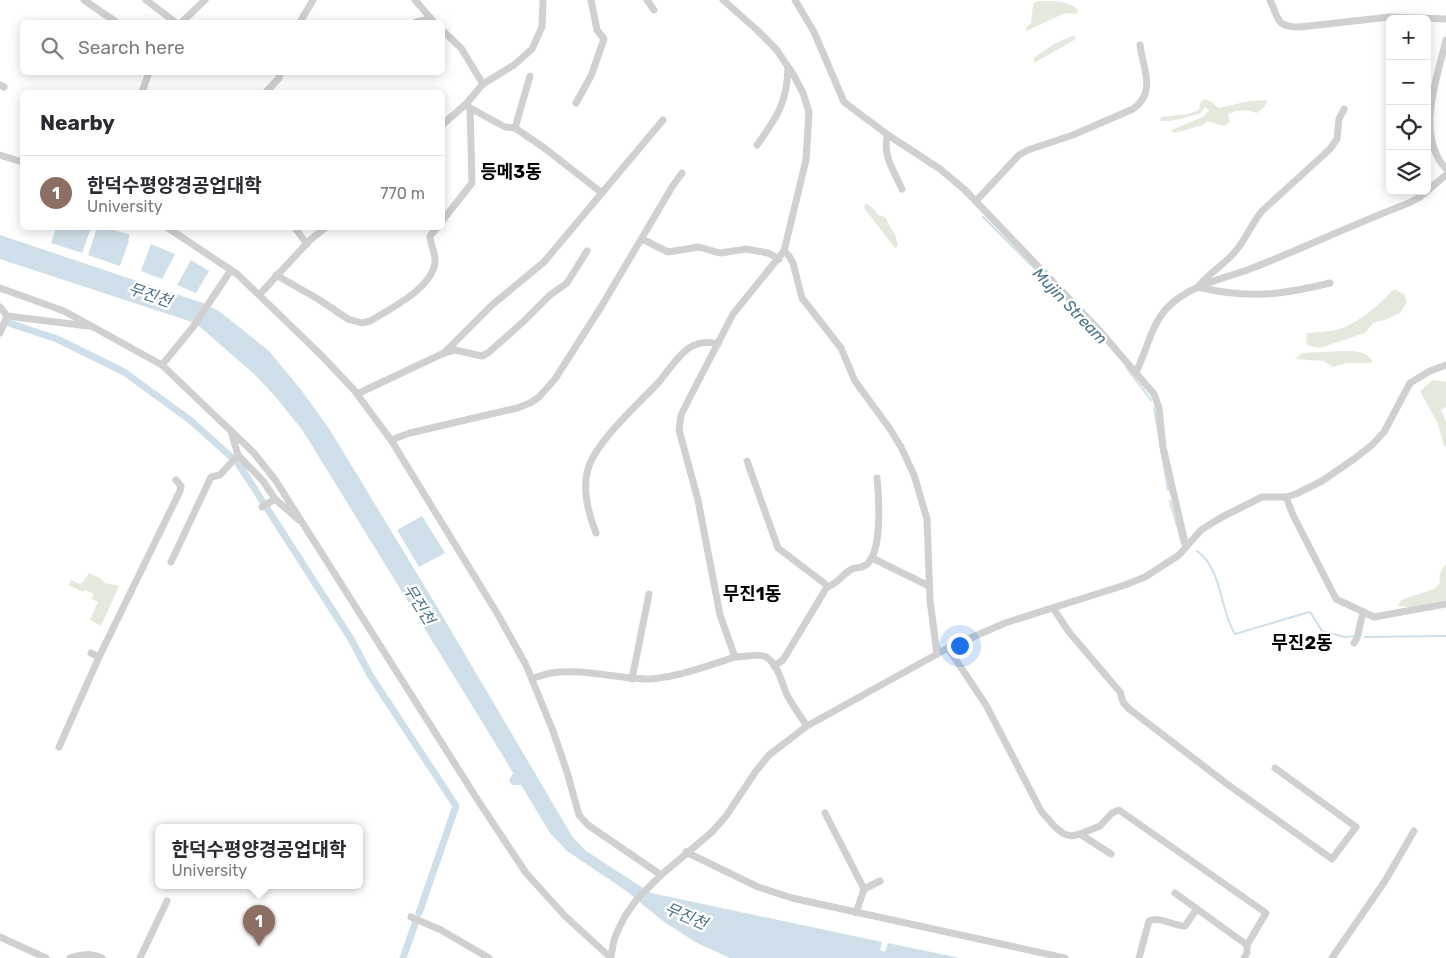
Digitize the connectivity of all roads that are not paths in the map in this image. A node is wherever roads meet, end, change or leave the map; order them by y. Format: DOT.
graph roads {
  1 [pos="84,0"];
  2 [pos="146,0"];
  3 [pos="205,0"];
  4 [pos="313,0"];
  5 [pos="415,0"];
  6 [pos="543,0"];
  7 [pos="591,0"];
  8 [pos="647,0"];
  9 [pos="723,0"];
  10 [pos="795,0"];
  11 [pos="1270,0"];
  12 [pos="654,10"];
  13 [pos="1446,18"];
  14 [pos="113,20"];
  15 [pos="172,20"];
  16 [pos="184,20"];
  17 [pos="301,20"];
  18 [pos="431,20"];
  19 [pos="445,33"];
  20 [pos="1446,40"];
  21 [pos="1140,45"];
  22 [pos="788,68"];
  23 [pos="148,75"];
  24 [pos="280,75"];
  25 [pos="530,76"];
  26 [pos="483,84"];
  27 [pos="143,90"];
  28 [pos="268,90"];
  29 [pos="576,103"];
  30 [pos="468,106"];
  31 [pos="1344,109"];
  32 [pos="663,120"];
  33 [pos="445,123"];
  34 [pos="515,128"];
  35 [pos="888,135"];
  36 [pos="757,145"];
  37 [pos="0,155"];
  38 [pos="20,161"];
  39 [pos="1446,170"];
  40 [pos="682,173"];
  41 [pos="1446,175"];
  42 [pos="902,189"];
  43 [pos="602,193"];
  44 [pos="976,201"];
  45 [pos="445,217"];
  46 [pos="171,230"];
  47 [pos="296,230"];
  48 [pos="323,230"];
  49 [pos="435,230"];
  50 [pos="642,239"];
  51 [pos="307,244"];
  52 [pos="587,251"];
  53 [pos="784,252"];
  54 [pos="779,259"];
  55 [pos="231,270"];
  56 [pos="276,275"];
  57 [pos="1330,283"];
  58 [pos="1198,287"];
  59 [pos="0,288"];
  60 [pos="258,295"];
  61 [pos="0,307"];
  62 [pos="7,316"];
  63 [pos="91,326"];
  64 [pos="0,333"];
  65 [pos="718,344"];
  66 [pos="444,353"];
  67 [pos="162,364"];
  68 [pos="1446,365"];
  69 [pos="1136,372"];
  70 [pos="357,394"];
  71 [pos="230,429"];
  72 [pos="392,440"];
  73 [pos="235,458"];
  74 [pos="747,461"];
  75 [pos="877,478"];
  76 [pos="176,480"];
  77 [pos="1286,497"];
  78 [pos="273,501"];
  79 [pos="262,507"];
  80 [pos="304,525"];
  81 [pos="596,533"];
  82 [pos="1186,547"];
  83 [pos="872,558"];
  84 [pos="172,562"];
  85 [pos="930,586"];
  86 [pos="827,587"];
  87 [pos="649,594"];
  88 [pos="1446,604"];
  89 [pos="1053,608"];
  90 [pos="1363,612"];
  91 [pos="1354,644"];
  92 [pos="948,648"];
  93 [pos="90,653"];
  94 [pos="937,654"];
  95 [pos="100,657"];
  96 [pos="735,658"];
  97 [pos="774,666"];
  98 [pos="533,678"];
  99 [pos="632,679"];
  100 [pos="807,726"];
  101 [pos="59,747"];
  102 [pos="1275,768"];
  103 [pos="825,813"];
  104 [pos="1414,830"];
  105 [pos="1080,834"];
  106 [pos="686,852"];
  107 [pos="1111,854"];
  108 [pos="661,874"];
  109 [pos="880,881"];
  110 [pos="864,889"];
  111 [pos="1175,893"];
  112 [pos="167,902"];
  113 [pos="1196,910"];
  114 [pos="856,913"];
  115 [pos="411,917"];
  116 [pos="0,937"];
  117 [pos="1247,945"];
  118 [pos="611,957"];
  119 [pos="46,958"];
  120 [pos="70,958"];
  121 [pos="102,958"];
  122 [pos="140,958"];
  123 [pos="489,958"];
  124 [pos="1065,958"];
  125 [pos="1139,958"];
  126 [pos="1244,958"];
  127 [pos="1332,958"];
  1 -- 14 [label="street"];
  2 -- 15 [label="street"];
  3 -- 16 [label="street"];
  4 -- 17 [label="street"];
  5 -- 18 [label="street"];
  6 -- 26 [label="street"];
  7 -- 29 [label="street"];
  8 -- 12 [label="street"];
  9 -- 22 [label="street"];
  10 -- 35 [label="street"];
  11 -- 13 [label="street"];
  19 -- 26 [label="street"];
  20 -- 39 [label="street"];
  21 -- 44 [label="street"];
  22 -- 36 [label="street"];
  22 -- 53 [label="street"];
  23 -- 27 [label="street"];
  24 -- 28 [label="street"];
  25 -- 34 [label="street"];
  26 -- 30 [label="street"];
  30 -- 33 [label="street"];
  30 -- 34 [label="street"];
  30 -- 45 [label="street"];
  31 -- 58 [label="street"];
  32 -- 43 [label="street"];
  34 -- 43 [label="street"];
  35 -- 42 [label="street"];
  35 -- 44 [label="street"];
  37 -- 38 [label="street"];
  40 -- 50 [label="street"];
  41 -- 58 [label="street"];
  43 -- 66 [label="street"];
  44 -- 69 [label="street"];
  46 -- 55 [label="street"];
  47 -- 51 [label="street"];
  48 -- 51 [label="street"];
  49 -- 56 [label="street"];
  50 -- 54 [label="street"];
  50 -- 72 [label="street"];
  51 -- 56 [label="street"];
  52 -- 66 [label="street"];
  53 -- 54 [label="street"];
  53 -- 85 [label="street"];
  54 -- 65 [label="street"];
  55 -- 60 [label="street"];
  55 -- 67 [label="street"];
  56 -- 60 [label="street"];
  57 -- 58 [label="street"];
  58 -- 69 [label="street"];
  59 -- 63 [label="street"];
  60 -- 70 [label="street"];
  61 -- 62 [label="street"];
  62 -- 63 [label="street"];
  62 -- 64 [label="street"];
  63 -- 67 [label="street"];
  65 -- 81 [label="street"];
  65 -- 96 [label="street"];
  66 -- 70 [label="street"];
  67 -- 71 [label="street"];
  68 -- 77 [label="street"];
  69 -- 82 [label="street"];
  70 -- 72 [label="street"];
  71 -- 73 [label="street"];
  71 -- 80 [label="street"];
  72 -- 98 [label="street"];
  73 -- 78 [label="street"];
  73 -- 84 [label="street"];
  74 -- 86 [label="street"];
  75 -- 83 [label="street"];
  76 -- 95 [label="street"];
  77 -- 82 [label="street"];
  77 -- 90 [label="street"];
  78 -- 79 [label="street"];
  78 -- 80 [label="street"];
  80 -- 118 [label="street"];
  82 -- 89 [label="street"];
  83 -- 85 [label="street"];
  83 -- 86 [label="street"];
  85 -- 94 [label="street"];
  86 -- 97 [label="street"];
  87 -- 99 [label="street"];
  88 -- 90 [label="street"];
  89 -- 92 [label="street"];
  89 -- 102 [label="street"];
  90 -- 91 [label="street"];
  92 -- 94 [label="street"];
  92 -- 105 [label="street"];
  93 -- 95 [label="street"];
  94 -- 100 [label="street"];
  95 -- 101 [label="street"];
  96 -- 97 [label="street"];
  96 -- 99 [label="street"];
  97 -- 100 [label="street"];
  98 -- 99 [label="street"];
  98 -- 108 [label="street"];
  100 -- 106 [label="street"];
  103 -- 110 [label="street"];
  104 -- 127 [label="street"];
  105 -- 107 [label="street"];
  105 -- 117 [label="street"];
  106 -- 108 [label="street"];
  106 -- 114 [label="street"];
  108 -- 118 [label="street"];
  109 -- 110 [label="street"];
  110 -- 114 [label="street"];
  111 -- 113 [label="street"];
  112 -- 122 [label="street"];
  113 -- 117 [label="street"];
  113 -- 125 [label="street"];
  114 -- 124 [label="street"];
  115 -- 123 [label="street"];
  116 -- 119 [label="street"];
  117 -- 126 [label="street"];
  120 -- 121 [label="street"];
}
